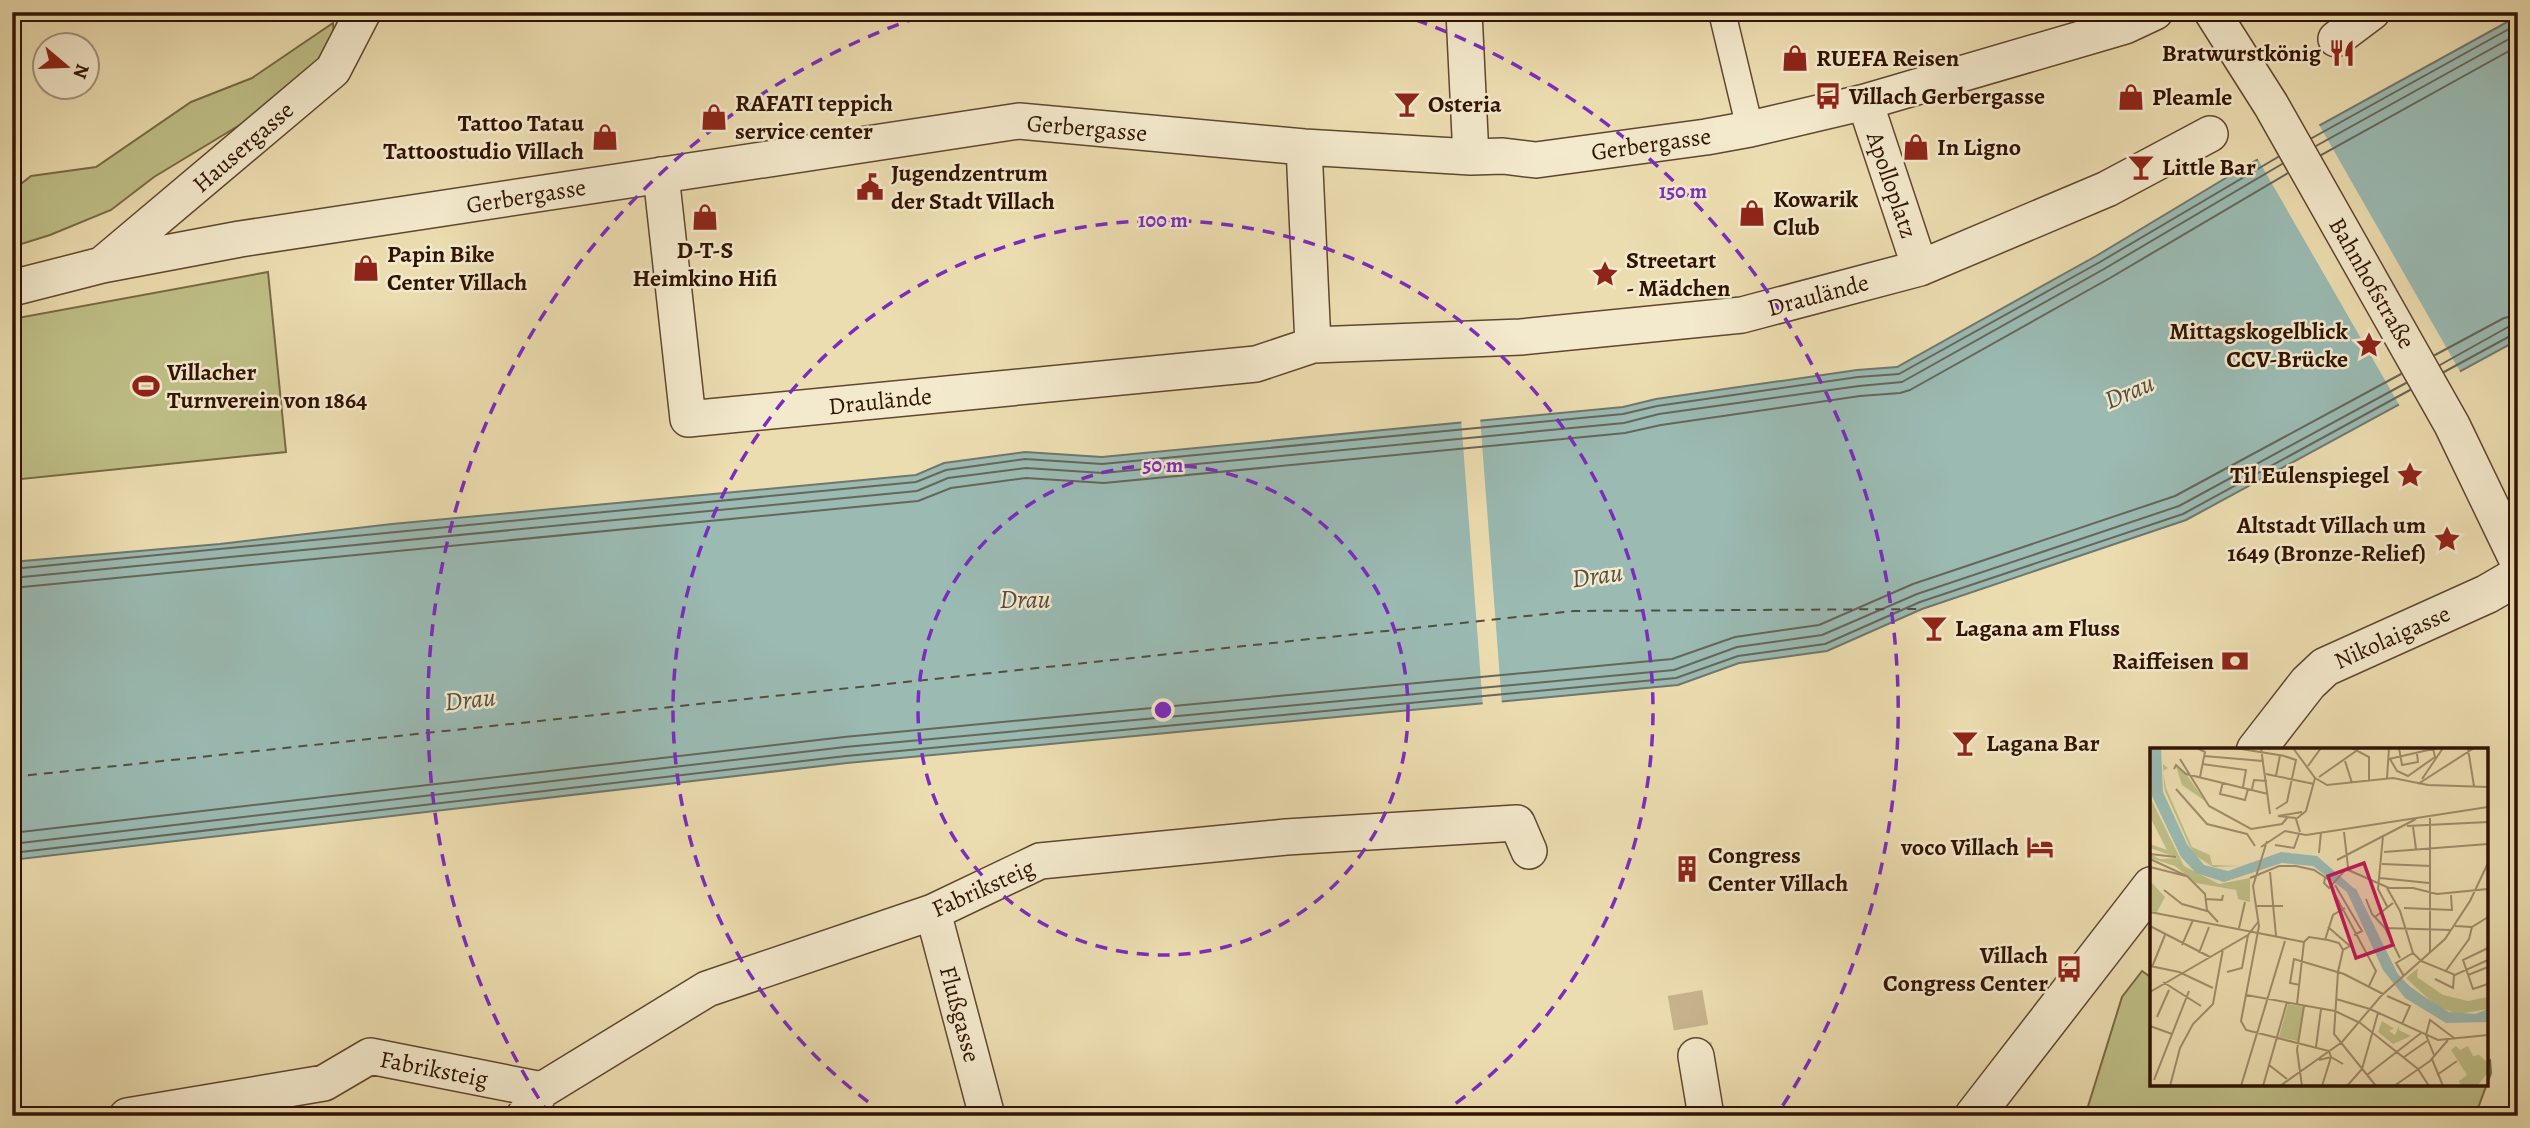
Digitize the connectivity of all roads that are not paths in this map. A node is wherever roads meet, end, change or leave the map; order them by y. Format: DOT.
graph roads {
  1 [pos="363,12"];
  2 [pos="1464,12"];
  3 [pos="1722,12"];
  4 [pos="2155,12"];
  5 [pos="2212,12"];
  6 [pos="2372,12"];
  7 [pos="2336,39"];
  8 [pos="1865,102"];
  9 [pos="1750,129"];
  10 [pos="2210,134"];
  11 [pos="1304,147"];
  12 [pos="1471,157"];
  13 [pos="661,176"];
  14 [pos="102,265"];
  15 [pos="1920,268"];
  16 [pos="12,288"];
  17 [pos="1313,345"];
  18 [pos="2518,562"];
  19 [pos="2518,576"];
  20 [pos="2258,748"];
  21 [pos="1530,851"];
  22 [pos="2150,889"];
  23 [pos="933,912"];
  24 [pos="1696,1056"];
  25 [pos="533,1103"];
  26 [pos="127,1116"];
  27 [pos="987,1116"];
  28 [pos="1706,1116"];
  29 [pos="1974,1116"];
  1 -- 14 [label="street, Hausergasse"];
  2 -- 12 [label="street"];
  3 -- 9 [label="street"];
  4 -- 8 [label="street, Gerbergasse"];
  5 -- 18 [label="street, Bahnhofstraße"];
  6 -- 7 [label="street"];
  8 -- 9 [label="street, Gerbergasse"];
  8 -- 15 [label="street, Apolloplatz"];
  9 -- 12 [label="street, Gerbergasse"];
  10 -- 15 [label="street, Draulände"];
  11 -- 12 [label="street, Gerbergasse"];
  11 -- 13 [label="street, Gerbergasse"];
  11 -- 17 [label="street"];
  13 -- 14 [label="street, Gerbergasse"];
  13 -- 17 [label="street, Draulände"];
  14 -- 16 [label="street, Gerbergasse"];
  15 -- 17 [label="street, Draulände"];
  19 -- 20 [label="street, Nikolaigasse"];
  21 -- 23 [label="street, Fabriksteig"];
  22 -- 29 [label="street"];
  23 -- 25 [label="street, Fabriksteig"];
  23 -- 27 [label="street, Flußgasse"];
  24 -- 28 [label="street"];
  25 -- 26 [label="street, Fabriksteig"];
}
